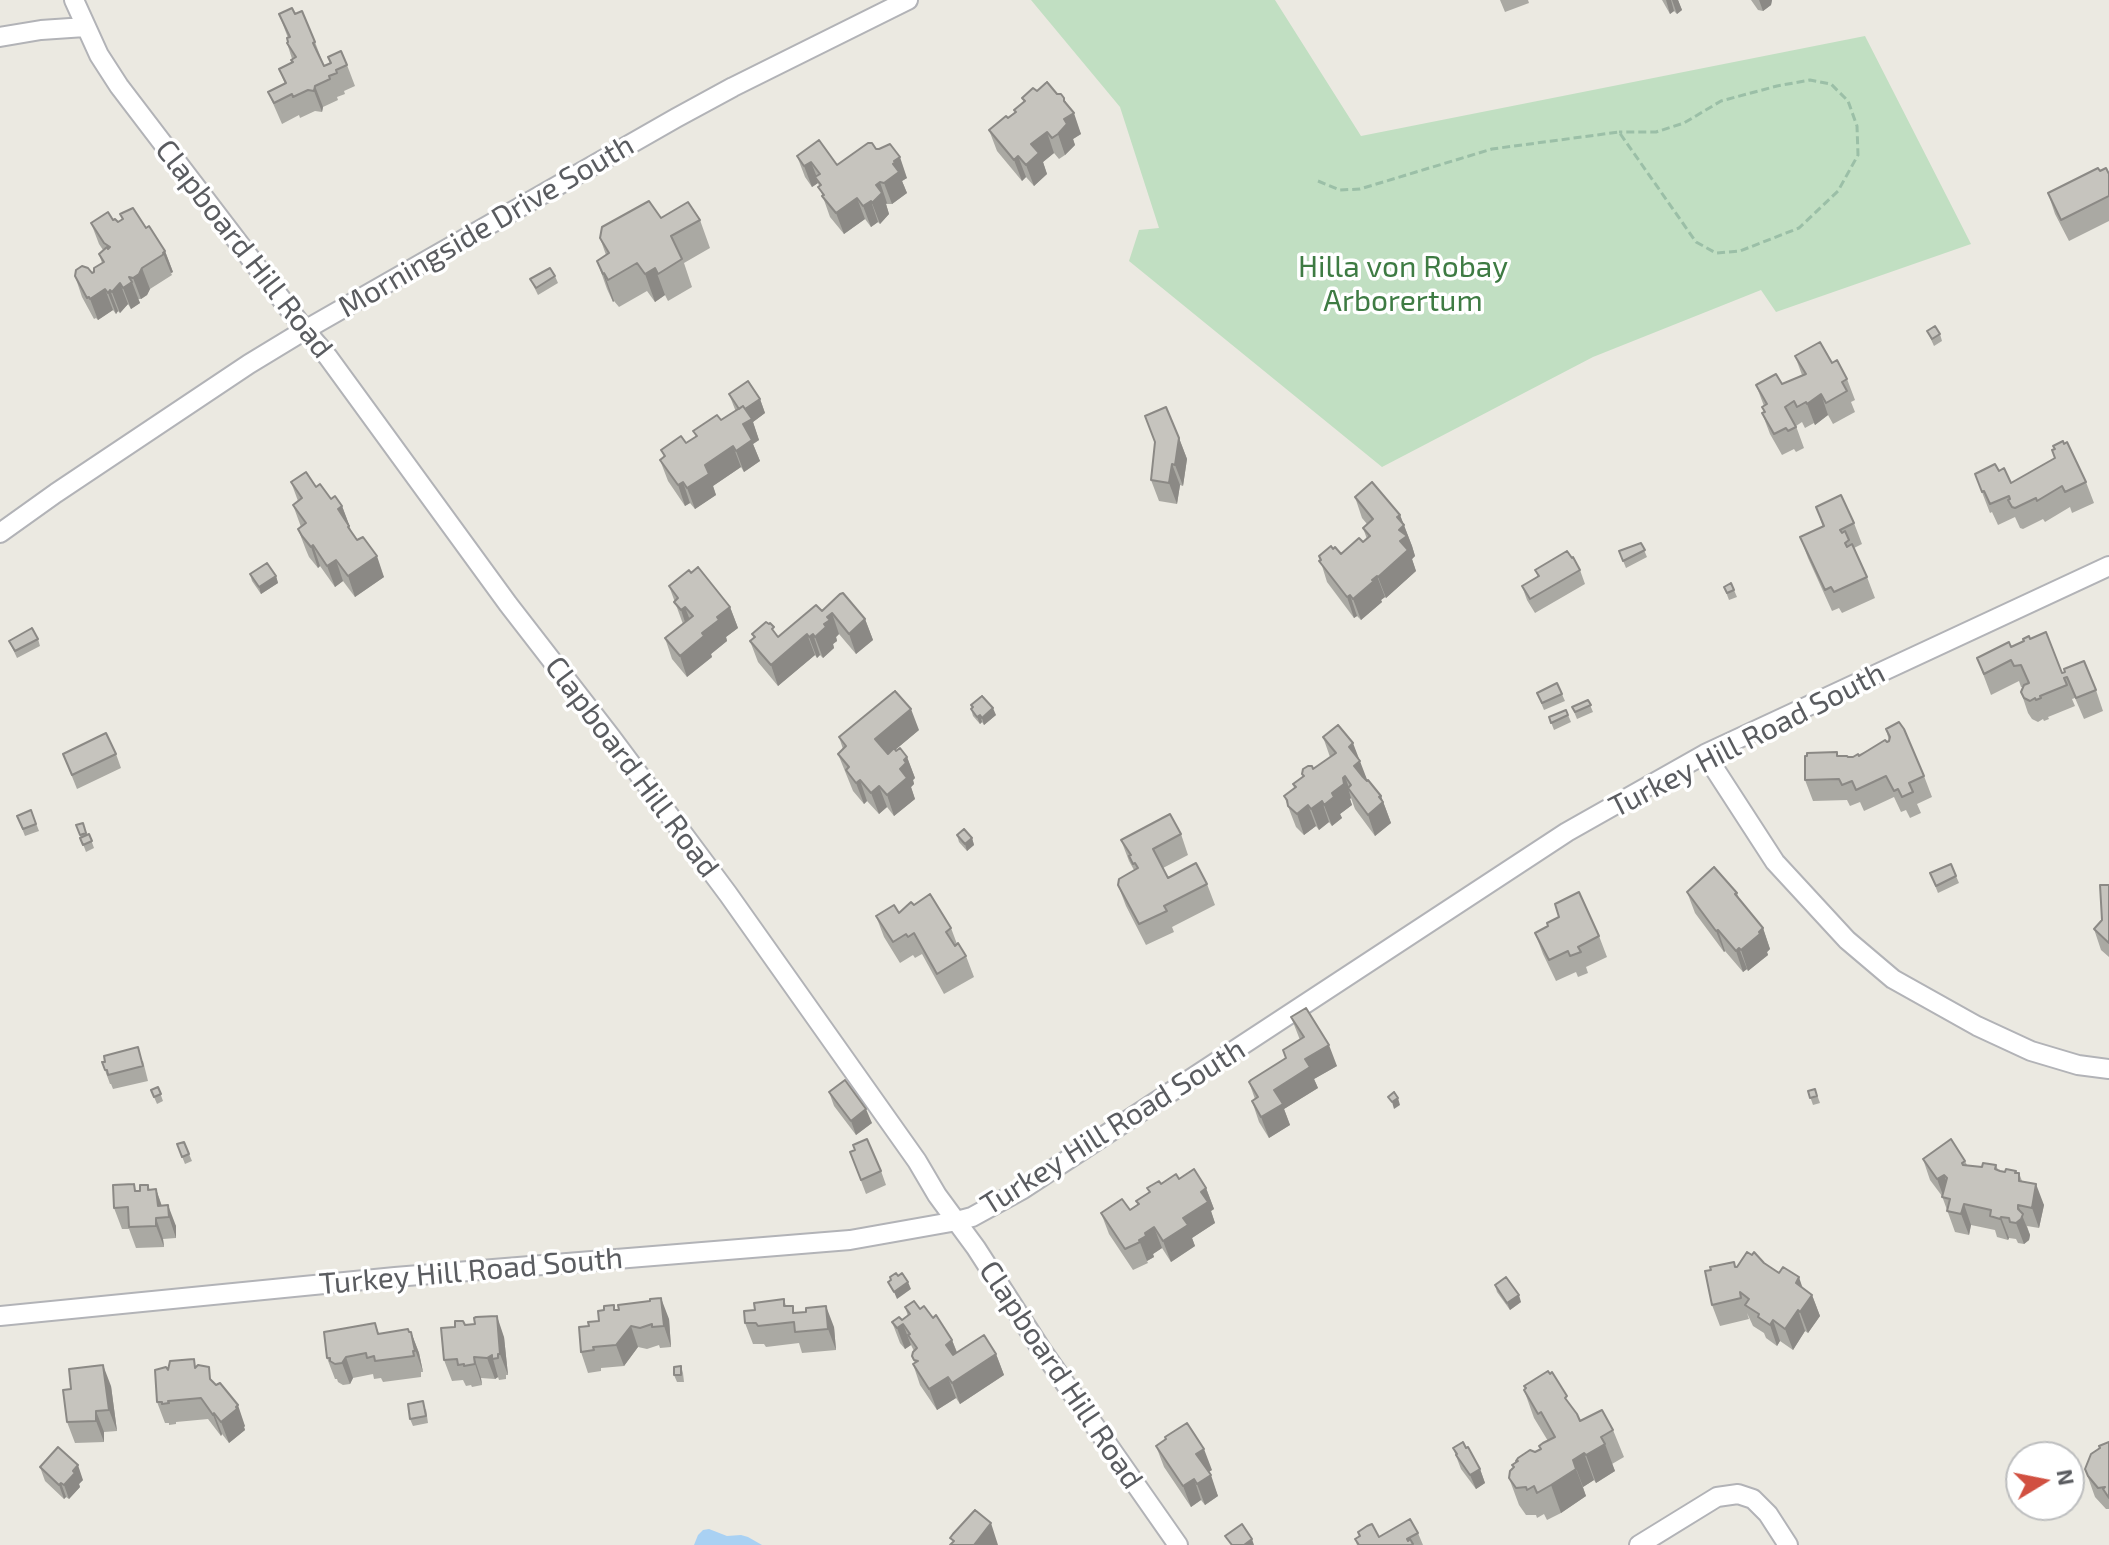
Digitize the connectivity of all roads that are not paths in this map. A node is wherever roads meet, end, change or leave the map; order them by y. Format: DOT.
graph roads {
  1 [pos="74,0"];
  2 [pos="908,0"];
  3 [pos="85,27"];
  4 [pos="0,37"];
  5 [pos="305,330"];
  6 [pos="0,533"];
  7 [pos="2109,566"];
  8 [pos="1705,754"];
  9 [pos="2109,1069"];
  10 [pos="957,1221"];
  11 [pos="0,1316"];
  12 [pos="1178,1545"];
  13 [pos="1639,1545"];
  14 [pos="1788,1545"];
  1 -- 3 [label="street, Clapboard Hill Road"];
  2 -- 5 [label="street, Morningside Drive South"];
  3 -- 4 [label="street"];
  3 -- 5 [label="street, Clapboard Hill Road"];
  5 -- 6 [label="street, Morningside Drive South"];
  5 -- 10 [label="street, Clapboard Hill Road"];
  7 -- 8 [label="street, Turkey Hill Road South"];
  8 -- 9 [label="street"];
  8 -- 10 [label="street, Turkey Hill Road South"];
  10 -- 11 [label="street, Turkey Hill Road South"];
  10 -- 12 [label="street, Clapboard Hill Road"];
  13 -- 14 [label="street"];
}
